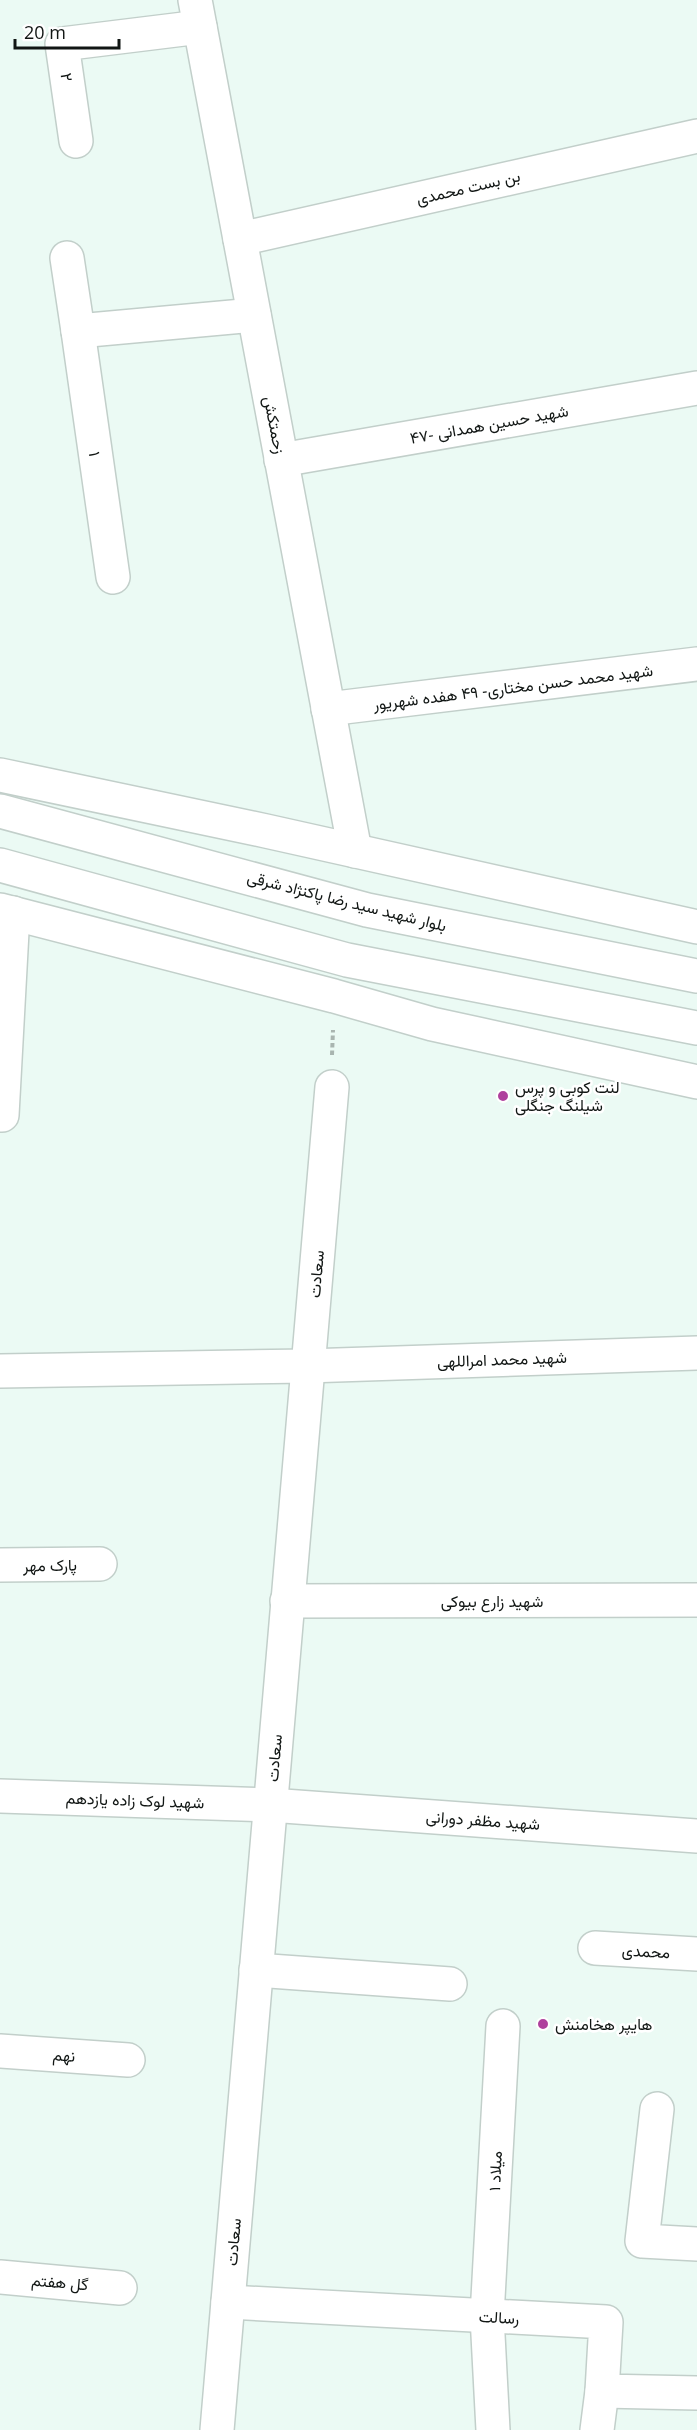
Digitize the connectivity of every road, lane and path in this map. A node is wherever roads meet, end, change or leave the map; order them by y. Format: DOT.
graph roads {
  1 [pos="197,13"];
  2 [pos="697,136"];
  3 [pos="76,141"];
  4 [pos="240,239"];
  5 [pos="67,258"];
  6 [pos="254,315"];
  7 [pos="78,331"];
  8 [pos="697,388"];
  9 [pos="281,460"];
  10 [pos="113,577"];
  11 [pos="697,664"];
  12 [pos="328,709"];
  13 [pos="0,775"];
  14 [pos="0,811"];
  15 [pos="355,851"];
  16 [pos="0,865"];
  17 [pos="6,911"];
  18 [pos="697,927"];
  19 [pos="697,976"];
  20 [pos="334,996"];
  21 [pos="697,1028"];
  22 [pos="697,1082"];
  23 [pos="332,1087"];
  24 [pos="0,1115"];
  25 [pos="697,1353"];
  26 [pos="307,1366"];
  27 [pos="0,1371"];
  28 [pos="100,1564"];
  29 [pos="0,1565"];
  30 [pos="697,1600"];
  31 [pos="287,1601"];
  32 [pos="0,1796"];
  33 [pos="270,1805"];
  34 [pos="697,1836"];
  35 [pos="595,1948"];
  36 [pos="697,1954"];
  37 [pos="256,1970"];
  38 [pos="450,1984"];
  39 [pos="503,2026"];
  40 [pos="0,2051"];
  41 [pos="128,2060"];
  42 [pos="657,2109"];
  43 [pos="697,2244"];
  44 [pos="0,2277"];
  45 [pos="120,2288"];
  46 [pos="228,2302"];
  47 [pos="487,2316"];
  48 [pos="602,2391"];
  49 [pos="697,2393"];
  50 [pos="217,2430"];
  51 [pos="493,2430"];
  52 [pos="597,2430"];
  1 -- 3 [label="street, ۲"];
  1 -- 4 [label="street, زحمتکش"];
  2 -- 4 [label="street, بن بست محمدی"];
  4 -- 6 [label="street, زحمتکش"];
  5 -- 7 [label="street, ۱"];
  6 -- 7 [label="street"];
  6 -- 9 [label="street, زحمتکش"];
  7 -- 10 [label="street, ۱"];
  8 -- 9 [label="street, شهید حسین همدانی -۴۷"];
  9 -- 12 [label="street, زحمتکش"];
  11 -- 12 [label="street, شهید محمد حسن مختاری- ۴۹ هفده شهریور"];
  12 -- 15 [label="street, زحمتکش"];
  13 -- 15 [label="street"];
  14 -- 19 [label="street, بلوار شهید سید رضا پاکنژاد شرقی"];
  15 -- 18 [label="street"];
  16 -- 21 [label="street"];
  17 -- 20 [label="street"];
  17 -- 24 [label="street"];
  20 -- 22 [label="street"];
  20 -- 23 [label="path"];
  23 -- 26 [label="street, سعادت"];
  25 -- 26 [label="street, شهید محمد امراللهی"];
  26 -- 27 [label="street, شهید محمد امراللهی"];
  26 -- 31 [label="street, سعادت"];
  28 -- 29 [label="street, پارک مهر"];
  30 -- 31 [label="street, شهید زارع بیوکی"];
  31 -- 33 [label="street, سعادت"];
  32 -- 33 [label="street, شهید لوک زاده یازدهم"];
  33 -- 34 [label="street, شهید مظفر دورانی"];
  33 -- 37 [label="street, سعادت"];
  35 -- 36 [label="street, محمدی"];
  37 -- 38 [label="street"];
  37 -- 46 [label="street, سعادت"];
  39 -- 47 [label="street, میلاد ۱"];
  40 -- 41 [label="street, نهم"];
  42 -- 43 [label="street"];
  44 -- 45 [label="street, گل هفتم"];
  46 -- 47 [label="street, رسالت"];
  46 -- 50 [label="street, سعادت"];
  47 -- 48 [label="street, رسالت"];
  47 -- 51 [label="street, میلاد ۱"];
  48 -- 49 [label="street"];
  48 -- 52 [label="street"];
}
